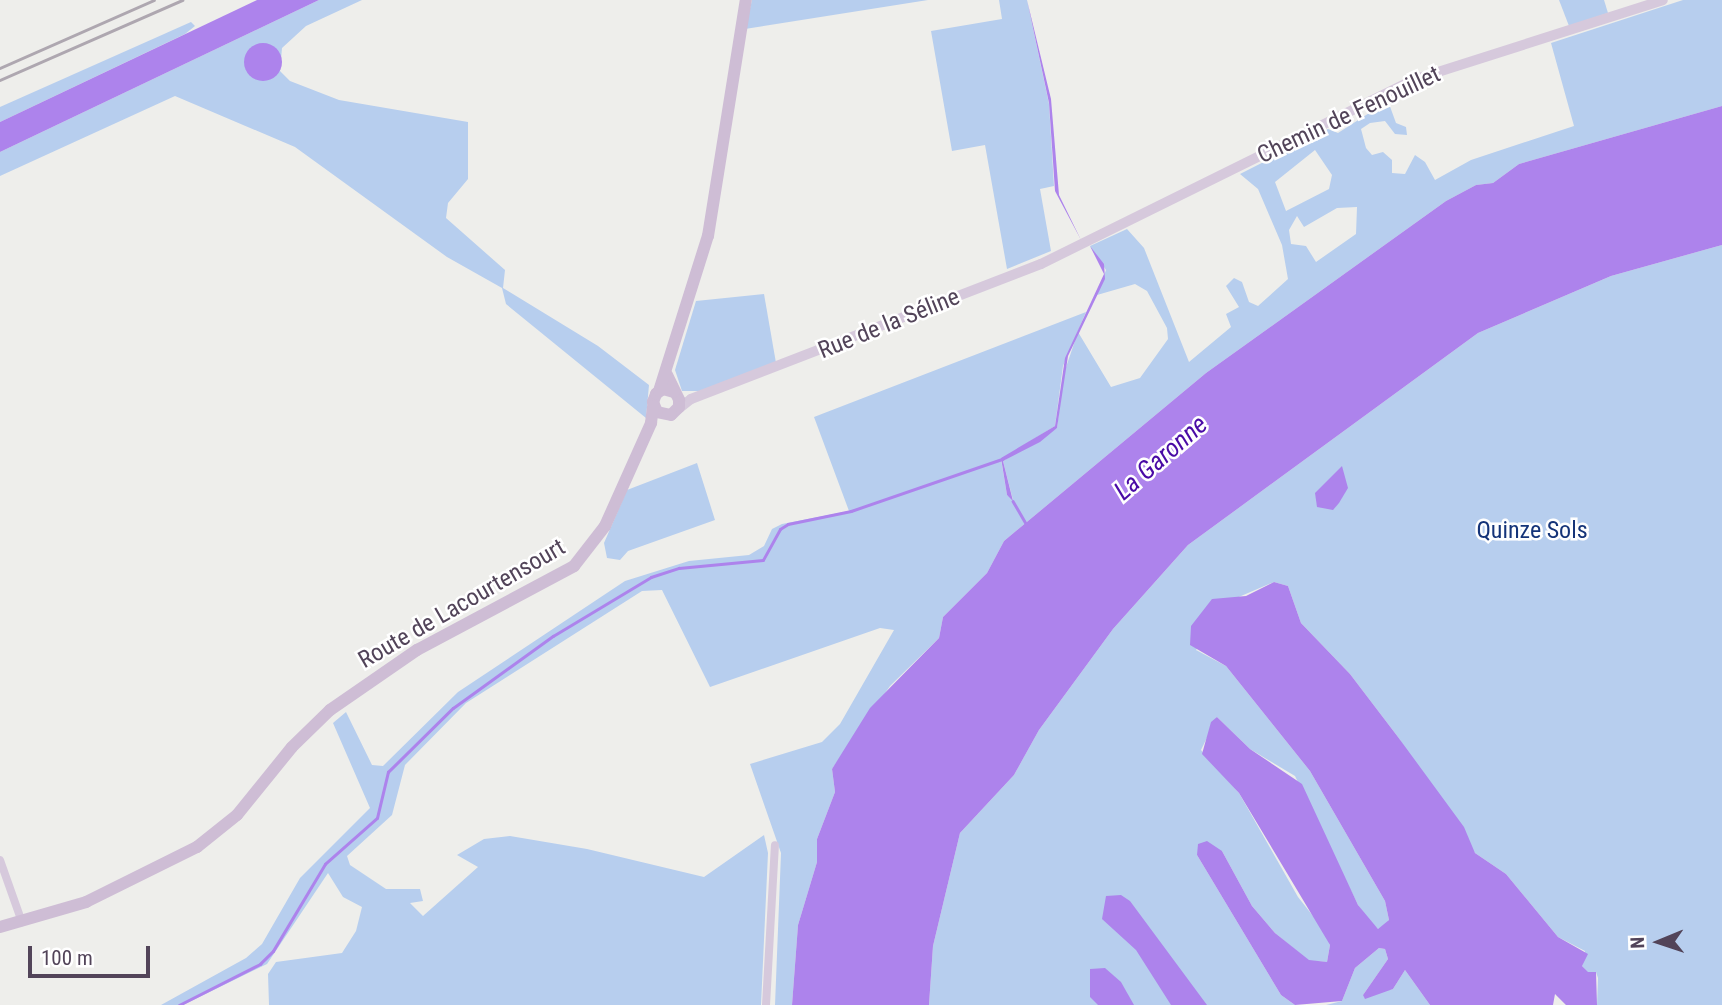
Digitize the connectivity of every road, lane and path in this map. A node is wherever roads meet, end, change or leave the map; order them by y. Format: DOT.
graph roads {
  1 [pos="746,0"];
  2 [pos="1663,0"];
  3 [pos="1085,243"];
  4 [pos="667,375"];
  5 [pos="659,391"];
  6 [pos="675,393"];
  7 [pos="691,400"];
  8 [pos="653,406"];
  9 [pos="672,413"];
  10 [pos="651,423"];
  11 [pos="775,845"];
  12 [pos="0,860"];
  13 [pos="22,922"];
  14 [pos="0,927"];
  15 [pos="766,1005"];
  1 -- 4 [label="main road, Route de Lacourtensourt"];
  2 -- 3 [label="street, Chemin de Fenouillet"];
  3 -- 7 [label="street, Rue de la Séline"];
  4 -- 5 [label="main road, Route de Lacourtensourt"];
  4 -- 6 [label="main road"];
  5 -- 6 [label="main road"];
  5 -- 8 [label="main road, Route de Lacourtensourt"];
  6 -- 7 [label="street"];
  6 -- 9 [label="main road"];
  7 -- 9 [label="street, Rue de la Séline"];
  8 -- 9 [label="main road"];
  8 -- 10 [label="main road, Route de Lacourtensourt"];
  9 -- 10 [label="main road"];
  10 -- 13 [label="main road, Route de Lacourtensourt"];
  11 -- 15 [label="street"];
  12 -- 13 [label="street"];
  13 -- 14 [label="main road, Route de Lacourtensourt"];
}
